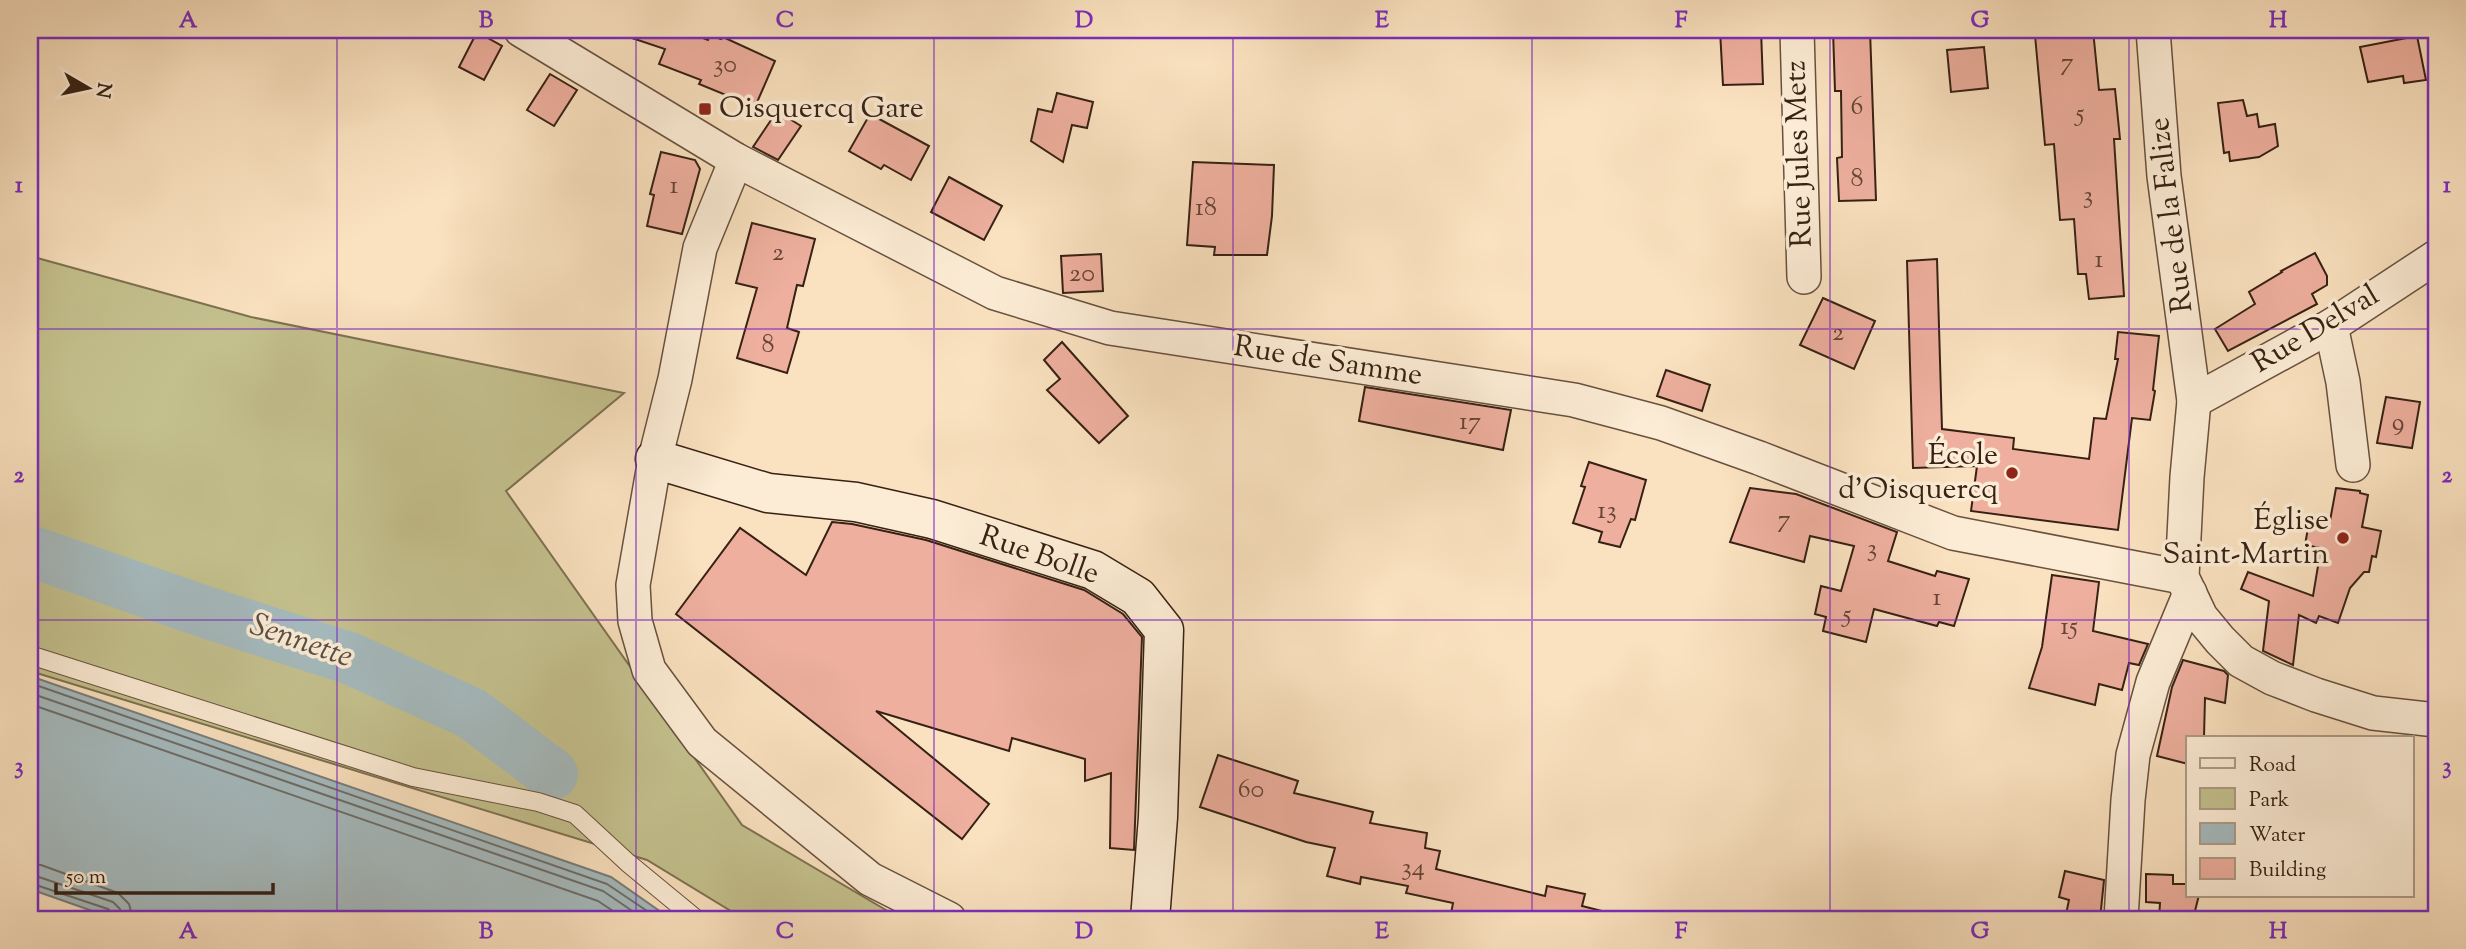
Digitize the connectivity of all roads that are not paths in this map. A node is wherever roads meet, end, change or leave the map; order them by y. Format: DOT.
graph roads {
  1 [pos="521,30"];
  2 [pos="1797,30"];
  3 [pos="2153,30"];
  4 [pos="736,160"];
  5 [pos="2436,257"];
  6 [pos="1804,277"];
  7 [pos="2331,326"];
  8 [pos="2194,401"];
  9 [pos="655,459"];
  10 [pos="2353,465"];
  11 [pos="2186,585"];
  12 [pos="30,656"];
  13 [pos="2436,720"];
  14 [pos="696,919"];
  15 [pos="949,919"];
  16 [pos="1150,919"];
  17 [pos="2121,919"];
  1 -- 4 [label="street, Rue de Samme"];
  2 -- 6 [label="street, Rue Jules Metz"];
  3 -- 8 [label="street, Rue de la Falize"];
  4 -- 9 [label="street"];
  4 -- 11 [label="street, Rue de Samme"];
  5 -- 7 [label="street, Rue Delval"];
  7 -- 8 [label="street, Rue Delval"];
  7 -- 10 [label="street"];
  8 -- 11 [label="street, Rue de la Falize"];
  9 -- 15 [label="street"];
  9 -- 16 [label="street, Rue Bolle"];
  11 -- 13 [label="street"];
  11 -- 17 [label="street"];
  12 -- 14 [label="lane"];
}
